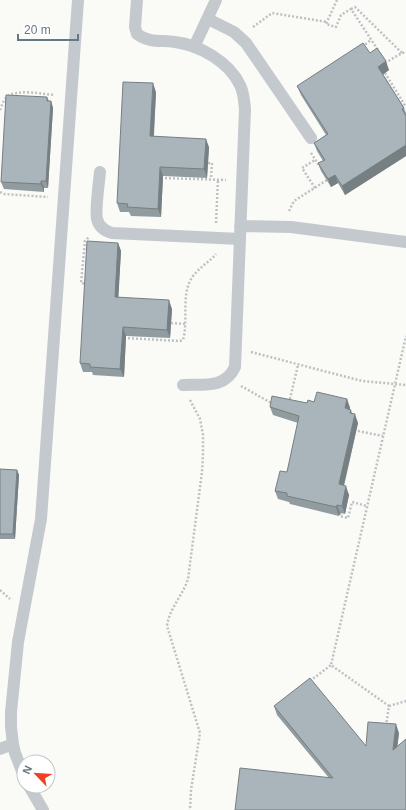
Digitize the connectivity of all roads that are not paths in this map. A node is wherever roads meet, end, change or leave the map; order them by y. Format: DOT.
graph roads {
  1 [pos="78,0"];
  2 [pos="137,0"];
  3 [pos="216,0"];
  4 [pos="208,18"];
  5 [pos="194,47"];
  6 [pos="309,143"];
  7 [pos="100,172"];
  8 [pos="240,226"];
  9 [pos="240,239"];
  10 [pos="406,242"];
  11 [pos="183,385"];
  12 [pos="13,744"];
  13 [pos="0,749"];
  14 [pos="16,756"];
  15 [pos="34,794"];
  16 [pos="43,810"];
  1 -- 12 [label="lane"];
  2 -- 5 [label="lane"];
  3 -- 4 [label="lane"];
  4 -- 5 [label="lane"];
  4 -- 6 [label="lane"];
  5 -- 8 [label="lane"];
  7 -- 9 [label="lane"];
  8 -- 9 [label="lane"];
  8 -- 10 [label="lane"];
  9 -- 11 [label="lane"];
  12 -- 13 [label="lane"];
  12 -- 14 [label="lane"];
  15 -- 16 [label="lane"];
}
